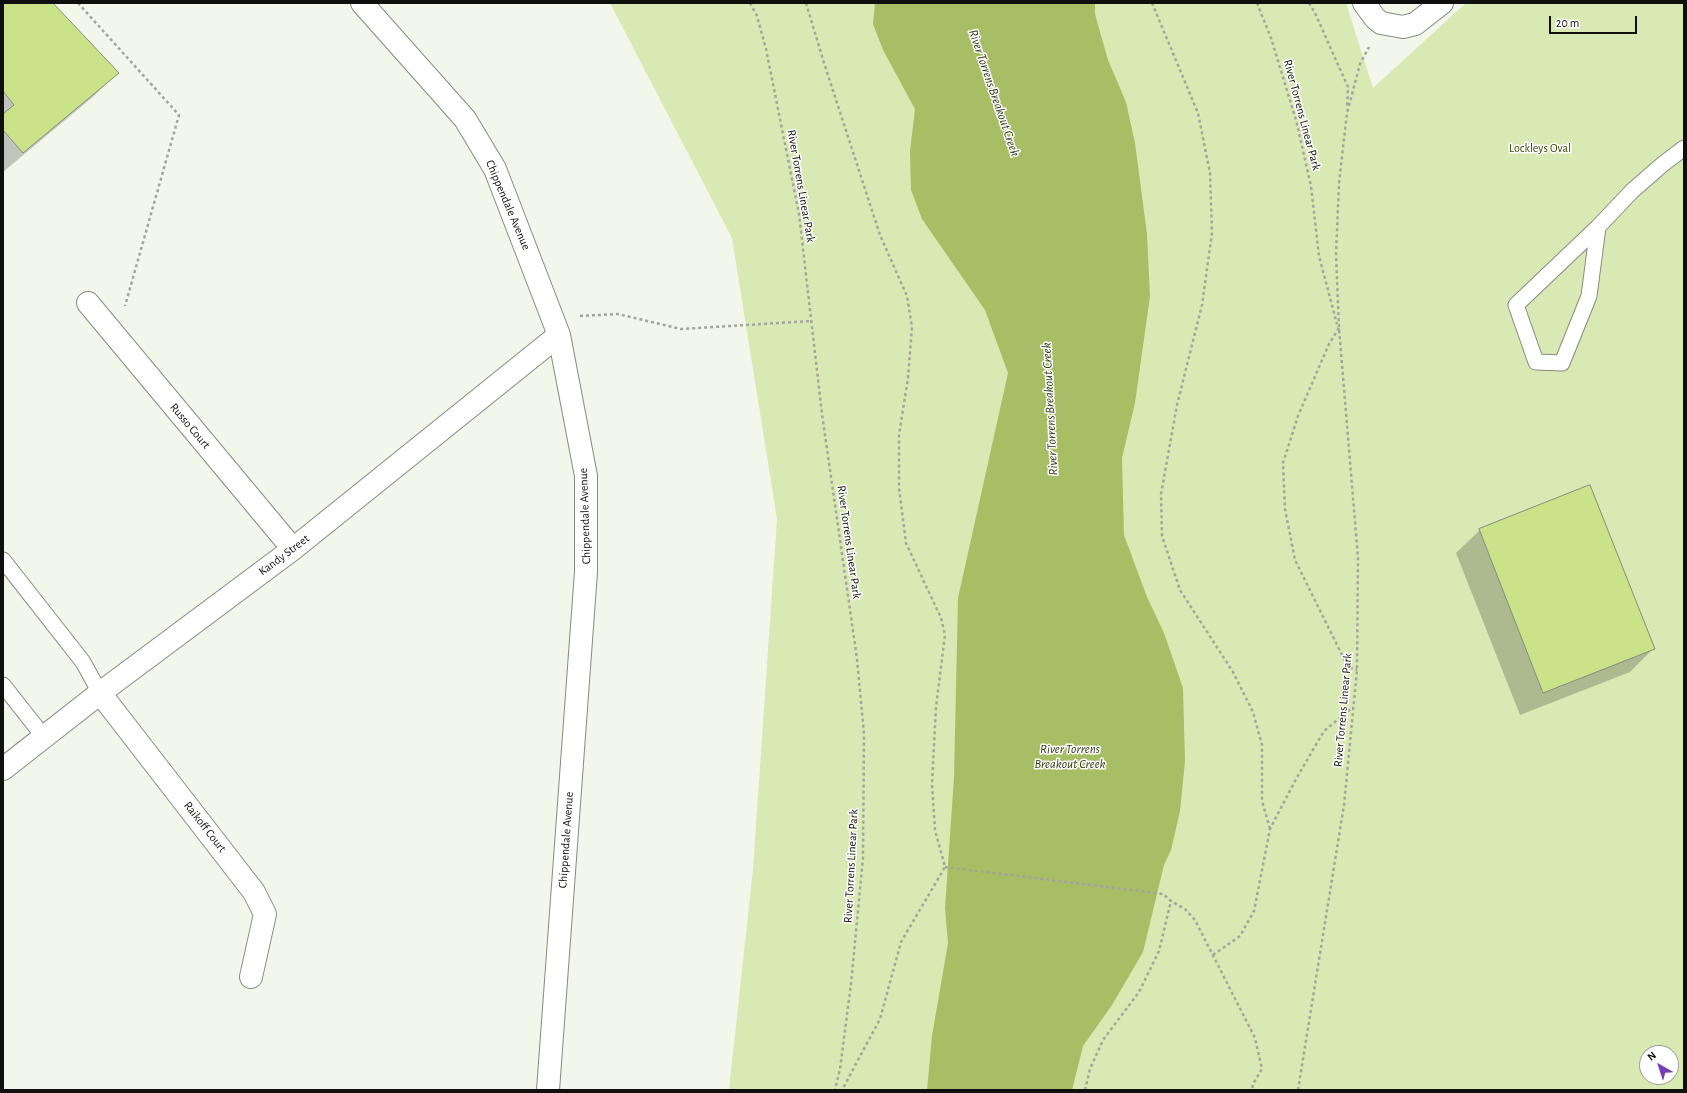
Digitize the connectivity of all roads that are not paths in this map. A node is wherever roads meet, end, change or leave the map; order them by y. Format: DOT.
graph roads {
  1 [pos="362,3"];
  2 [pos="1364,3"];
  3 [pos="1442,3"];
  4 [pos="1684,148"];
  5 [pos="1598,227"];
  6 [pos="88,302"];
  7 [pos="556,326"];
  8 [pos="293,549"];
  9 [pos="3,560"];
  10 [pos="3,685"];
  11 [pos="100,693"];
  12 [pos="44,737"];
  13 [pos="3,769"];
  14 [pos="251,977"];
  15 [pos="548,1090"];
  1 -- 7 [label="street, Chippendale Avenue"];
  2 -- 3 [label="street"];
  4 -- 5 [label="lane"];
  5 -- 5 [label="lane"];
  6 -- 8 [label="street, Russo Court"];
  7 -- 8 [label="street, Kandy Street"];
  7 -- 15 [label="street, Chippendale Avenue"];
  8 -- 11 [label="street, Kandy Street"];
  9 -- 11 [label="lane"];
  10 -- 12 [label="lane"];
  11 -- 12 [label="street, Kandy Street"];
  11 -- 14 [label="street, Raikoff Court"];
  12 -- 13 [label="street, Kandy Street"];
}
